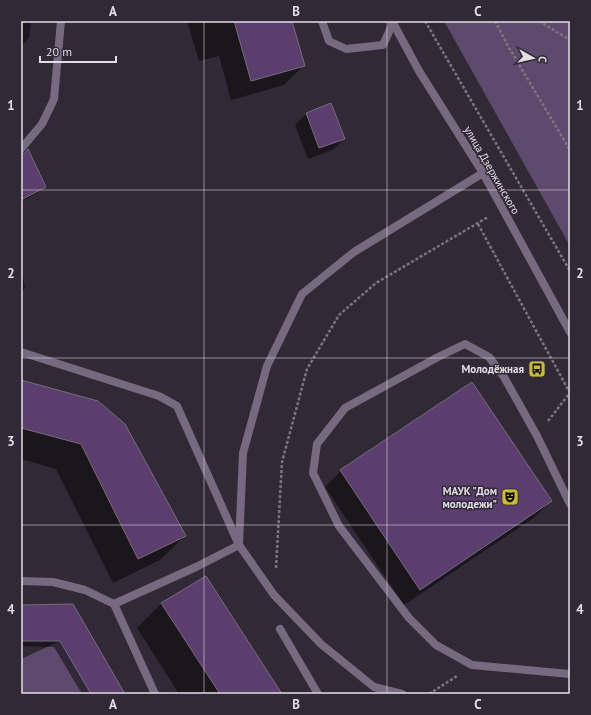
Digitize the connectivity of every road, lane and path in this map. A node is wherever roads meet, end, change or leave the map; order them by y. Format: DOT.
graph roads {
  1 [pos="61,21"];
  2 [pos="322,21"];
  3 [pos="425,21"];
  4 [pos="495,21"];
  5 [pos="540,21"];
  6 [pos="393,22"];
  7 [pos="570,40"];
  8 [pos="21,149"];
  9 [pos="570,150"];
  10 [pos="483,173"];
  11 [pos="503,209"];
  12 [pos="478,224"];
  13 [pos="570,271"];
  14 [pos="570,332"];
  15 [pos="21,352"];
  16 [pos="570,394"];
  17 [pos="537,436"];
  18 [pos="570,504"];
  19 [pos="240,545"];
  20 [pos="21,581"];
  21 [pos="274,595"];
  22 [pos="114,604"];
  23 [pos="280,629"];
  24 [pos="472,665"];
  25 [pos="570,674"];
  26 [pos="155,694"];
  27 [pos="318,694"];
  28 [pos="402,694"];
  29 [pos="429,694"];
  1 -- 8 [label="street"];
  2 -- 6 [label="street"];
  3 -- 13 [label="path"];
  4 -- 9 [label="path"];
  5 -- 7 [label="path"];
  6 -- 10 [label="street, улица Дзержинского"];
  10 -- 11 [label="street, улица Дзержинского"];
  10 -- 19 [label="street"];
  11 -- 12 [label="path"];
  11 -- 14 [label="street, улица Дзержинского"];
  12 -- 16 [label="path"];
  12 -- 21 [label="path"];
  15 -- 19 [label="street"];
  16 -- 17 [label="path"];
  17 -- 18 [label="street"];
  17 -- 24 [label="street"];
  19 -- 21 [label="street"];
  19 -- 22 [label="street"];
  20 -- 22 [label="street"];
  21 -- 28 [label="street"];
  22 -- 26 [label="street"];
  23 -- 27 [label="street"];
  24 -- 25 [label="street"];
  24 -- 29 [label="path"];
}
